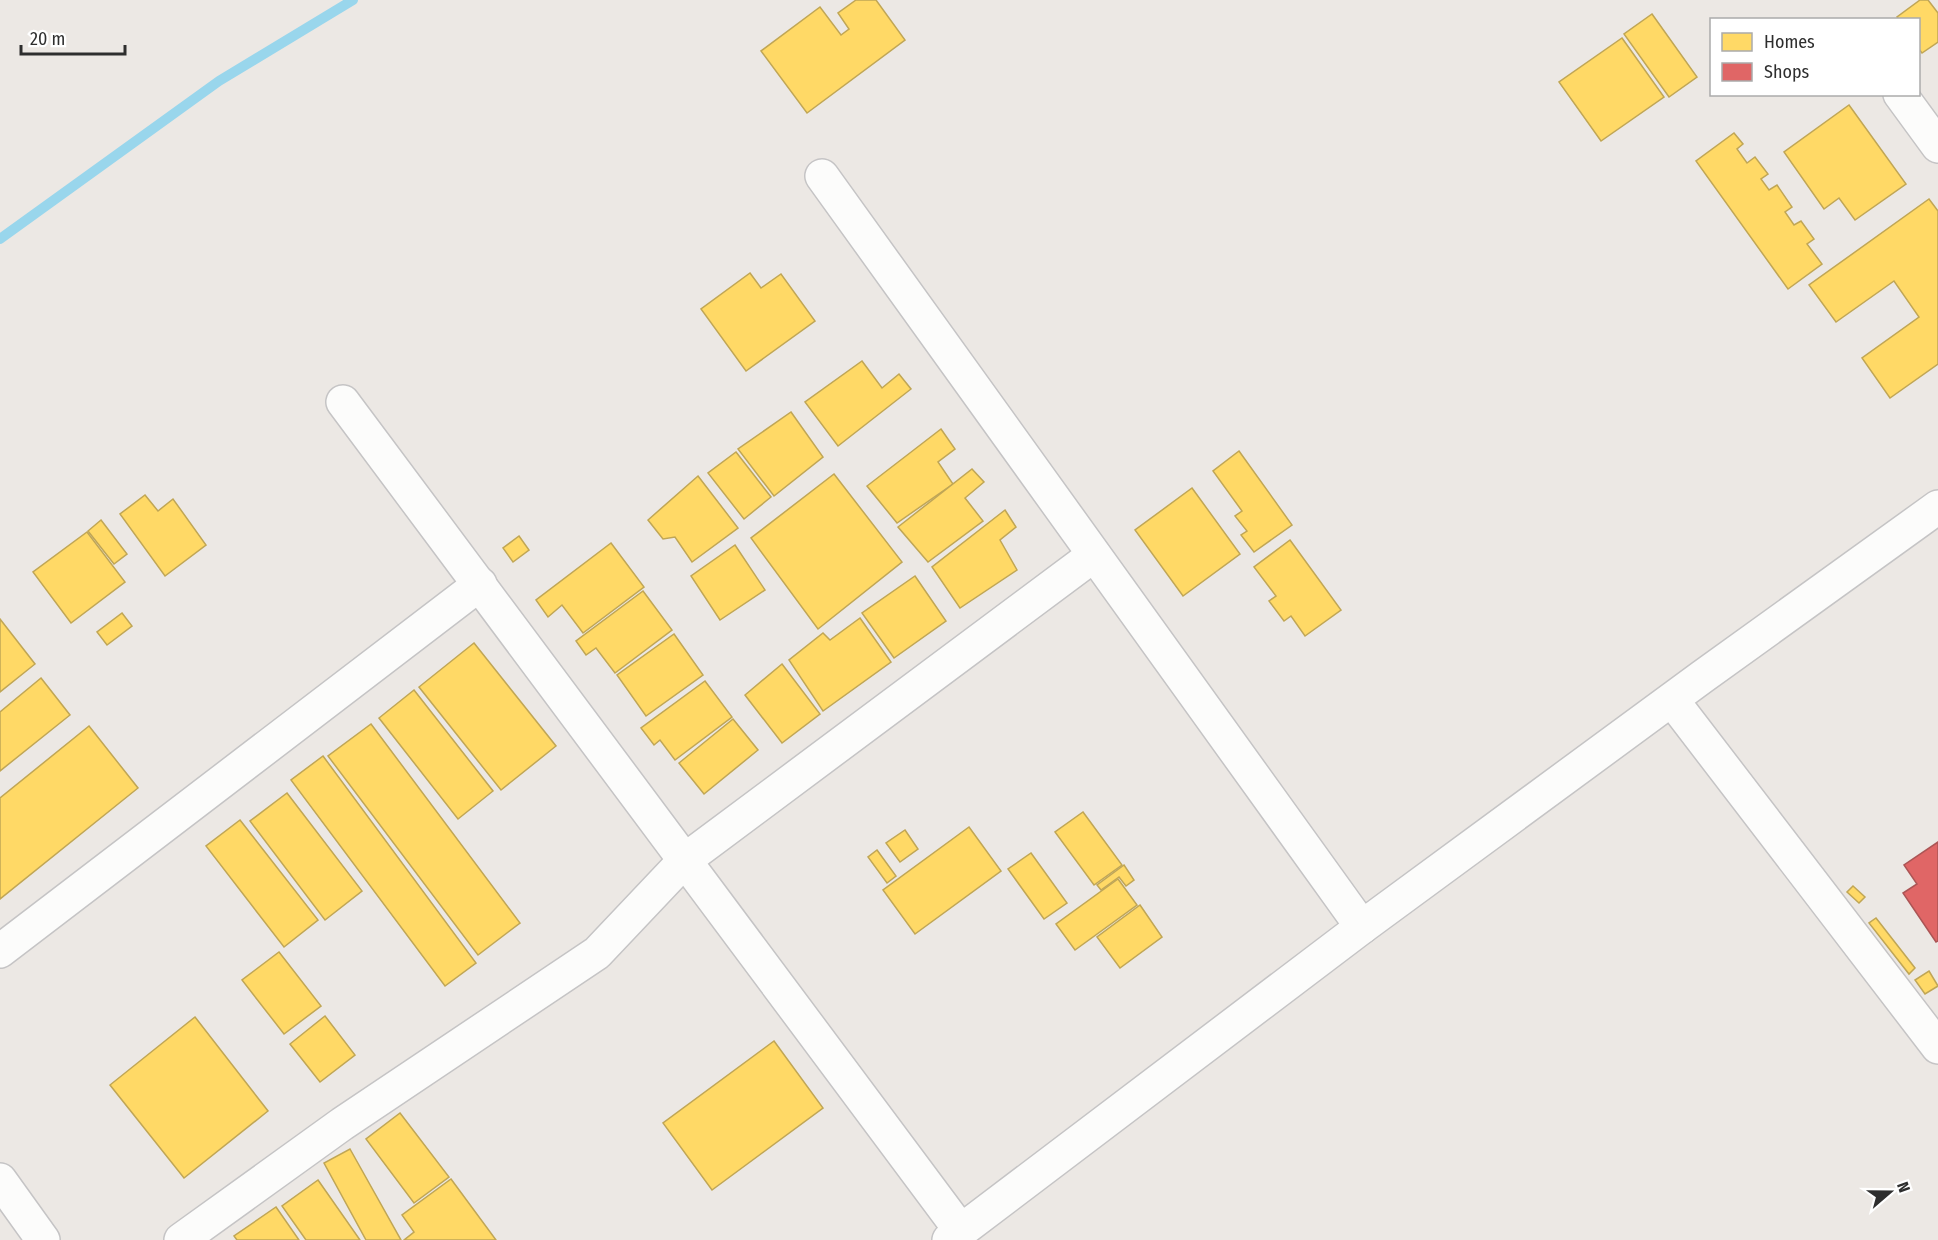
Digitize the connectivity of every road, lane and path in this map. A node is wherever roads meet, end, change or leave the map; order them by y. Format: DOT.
graph roads {
  1 [pos="1901,96"];
  2 [pos="1938,146"];
  3 [pos="822,176"];
  4 [pos="343,402"];
  5 [pos="1938,507"];
  6 [pos="1095,555"];
  7 [pos="480,584"];
  8 [pos="1672,700"];
  9 [pos="685,860"];
  10 [pos="1362,927"];
  11 [pos="0,951"];
  12 [pos="1938,1047"];
  13 [pos="0,1180"];
  14 [pos="955,1236"];
  15 [pos="43,1240"];
  16 [pos="181,1240"];
  1 -- 2 [label="street"];
  3 -- 6 [label="street"];
  4 -- 7 [label="street"];
  5 -- 8 [label="street"];
  6 -- 9 [label="street"];
  6 -- 10 [label="street"];
  7 -- 9 [label="street"];
  7 -- 11 [label="street"];
  8 -- 10 [label="street"];
  8 -- 12 [label="street"];
  9 -- 14 [label="street"];
  9 -- 16 [label="street"];
  10 -- 14 [label="street"];
  13 -- 15 [label="street"];
}
